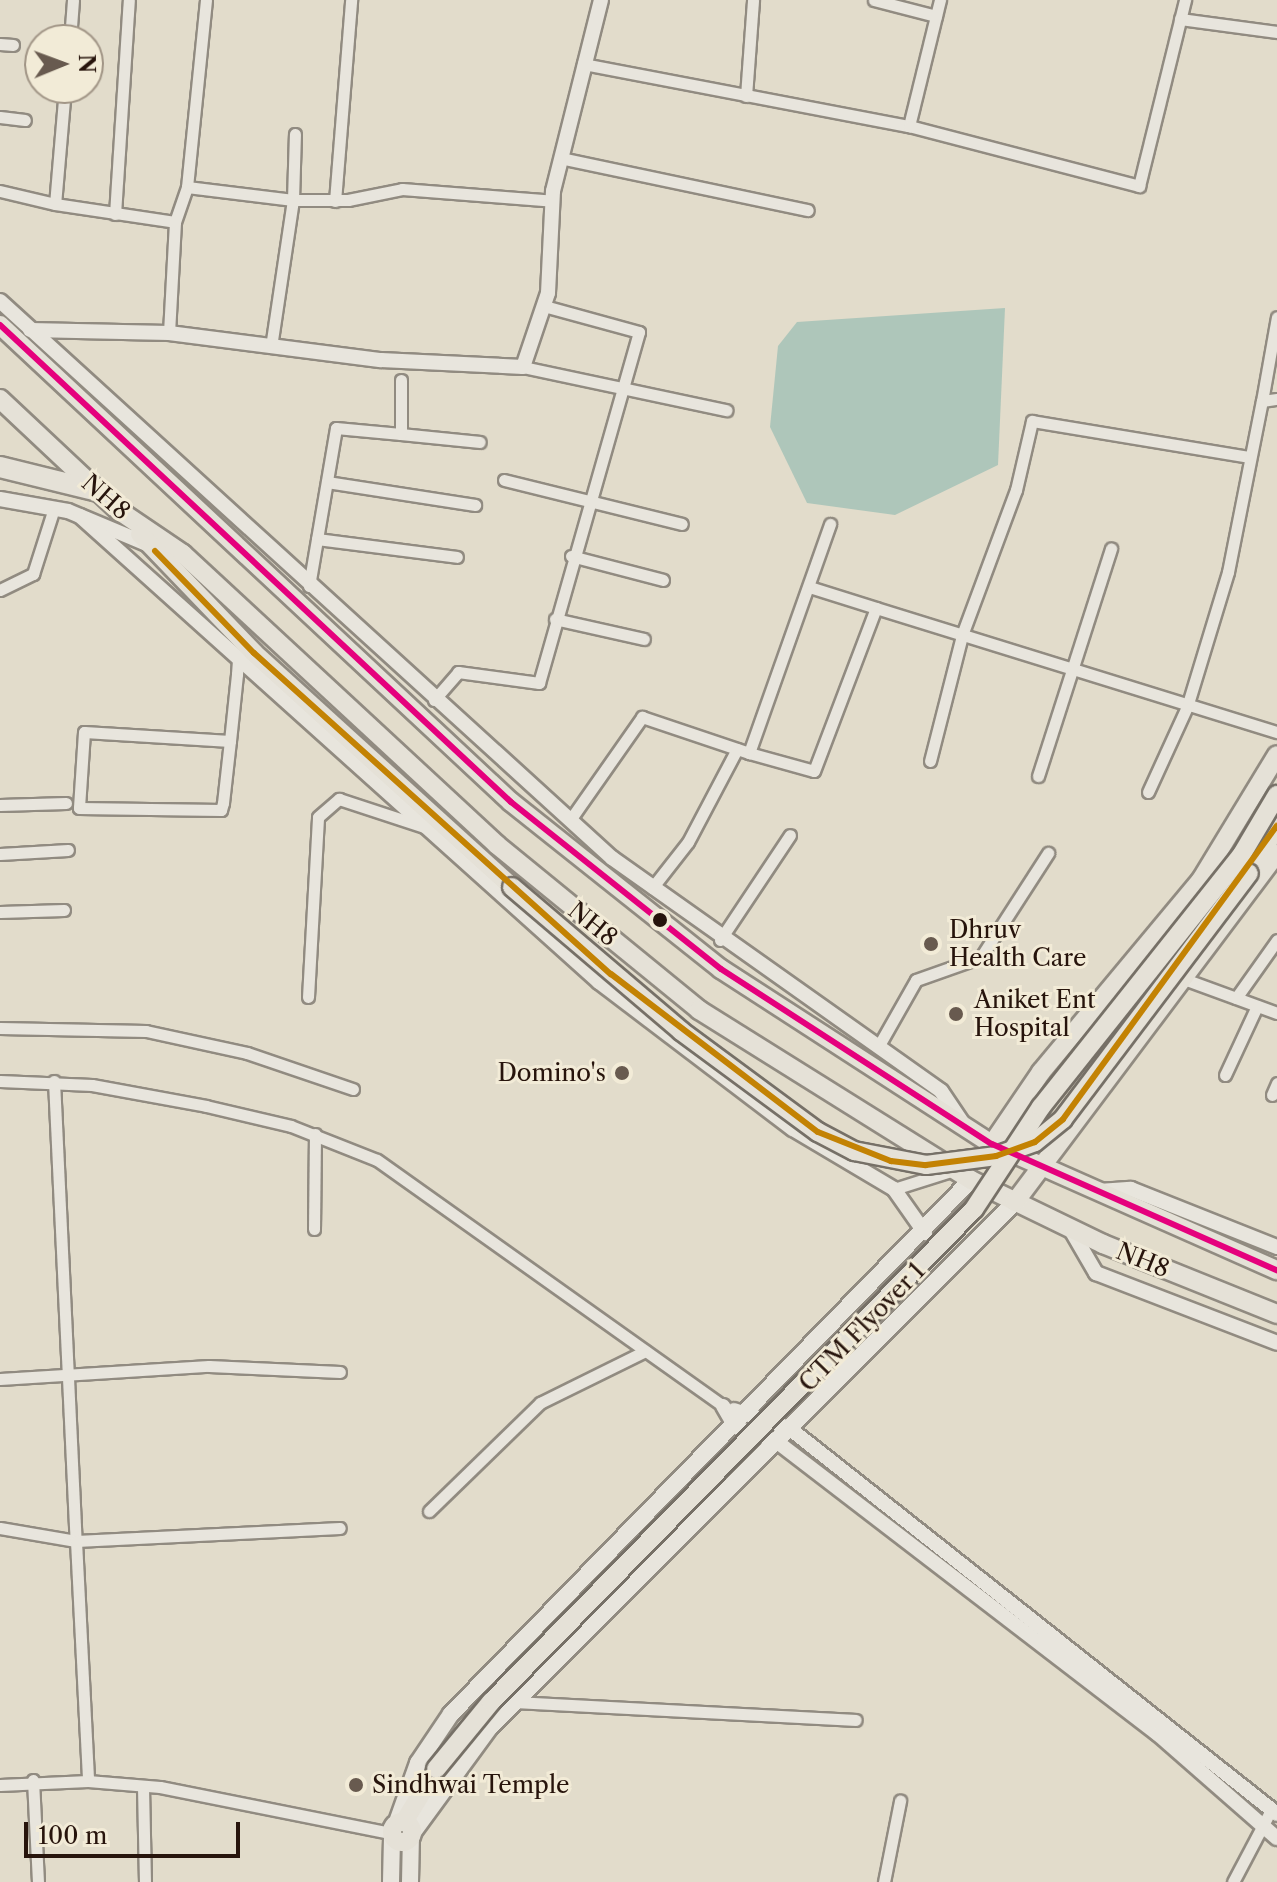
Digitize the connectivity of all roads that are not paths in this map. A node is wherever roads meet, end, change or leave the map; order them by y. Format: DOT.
graph roads {
  1 [pos="73,0"];
  2 [pos="129,0"];
  3 [pos="206,0"];
  4 [pos="351,0"];
  5 [pos="601,0"];
  6 [pos="753,0"];
  7 [pos="874,0"];
  8 [pos="940,0"];
  9 [pos="1185,0"];
  10 [pos="936,16"];
  11 [pos="1180,19"];
  12 [pos="71,24"];
  13 [pos="1277,32"];
  14 [pos="0,44"];
  15 [pos="13,45"];
  16 [pos="583,64"];
  17 [pos="746,96"];
  18 [pos="64,104"];
  19 [pos="0,117"];
  20 [pos="25,120"];
  21 [pos="909,126"];
  22 [pos="295,134"];
  23 [pos="565,159"];
  24 [pos="187,187"];
  25 [pos="0,191"];
  26 [pos="293,200"];
  27 [pos="335,201"];
  28 [pos="553,201"];
  29 [pos="55,204"];
  30 [pos="808,210"];
  31 [pos="115,214"];
  32 [pos="175,222"];
  33 [pos="0,301"];
  34 [pos="544,306"];
  35 [pos="1277,317"];
  36 [pos="0,325"];
  37 [pos="30,330"];
  38 [pos="169,333"];
  39 [pos="271,347"];
  40 [pos="523,367"];
  41 [pos="401,380"];
  42 [pos="623,383"];
  43 [pos="0,399"];
  44 [pos="1277,399"];
  45 [pos="1262,401"];
  46 [pos="726,410"];
  47 [pos="401,434"];
  48 [pos="480,442"];
  49 [pos="1249,457"];
  50 [pos="0,467"];
  51 [pos="504,480"];
  52 [pos="327,482"];
  53 [pos="98,491"];
  54 [pos="586,496"];
  55 [pos="0,499"];
  56 [pos="475,505"];
  57 [pos="54,508"];
  58 [pos="118,510"];
  59 [pos="80,516"];
  60 [pos="682,524"];
  61 [pos="830,524"];
  62 [pos="317,539"];
  63 [pos="151,546"];
  64 [pos="1111,548"];
  65 [pos="571,556"];
  66 [pos="457,557"];
  67 [pos="663,580"];
  68 [pos="309,586"];
  69 [pos="809,587"];
  70 [pos="0,590"];
  71 [pos="876,608"];
  72 [pos="555,619"];
  73 [pos="962,635"];
  74 [pos="644,639"];
  75 [pos="238,661"];
  76 [pos="1072,670"];
  77 [pos="434,700"];
  78 [pos="1187,707"];
  79 [pos="1277,732"];
  80 [pos="230,741"];
  81 [pos="743,751"];
  82 [pos="1277,755"];
  83 [pos="930,761"];
  84 [pos="1038,776"];
  85 [pos="523,779"];
  86 [pos="1148,792"];
  87 [pos="1277,795"];
  88 [pos="506,798"];
  89 [pos="66,803"];
  90 [pos="0,805"];
  91 [pos="570,820"];
  92 [pos="1277,826"];
  93 [pos="425,827"];
  94 [pos="790,835"];
  95 [pos="68,850"];
  96 [pos="1048,853"];
  97 [pos="1277,853"];
  98 [pos="0,854"];
  99 [pos="652,888"];
  100 [pos="64,910"];
  101 [pos="0,912"];
  102 [pos="720,940"];
  103 [pos="1277,940"];
  104 [pos="1184,979"];
  105 [pos="308,997"];
  106 [pos="1236,998"];
  107 [pos="1257,1006"];
  108 [pos="1277,1013"];
  109 [pos="0,1028"];
  110 [pos="878,1047"];
  111 [pos="1225,1075"];
  112 [pos="0,1081"];
  113 [pos="54,1081"];
  114 [pos="1277,1083"];
  115 [pos="353,1089"];
  116 [pos="1272,1095"];
  117 [pos="966,1130"];
  118 [pos="315,1134"];
  119 [pos="992,1144"];
  120 [pos="1037,1168"];
  121 [pos="954,1170"];
  122 [pos="971,1180"];
  123 [pos="894,1189"];
  124 [pos="1091,1192"];
  125 [pos="1015,1202"];
  126 [pos="314,1229"];
  127 [pos="1071,1230"];
  128 [pos="925,1233"];
  129 [pos="1277,1247"];
  130 [pos="1277,1270"];
  131 [pos="1277,1314"];
  132 [pos="1277,1343"];
  133 [pos="645,1351"];
  134 [pos="340,1372"];
  135 [pos="68,1373"];
  136 [pos="0,1379"];
  137 [pos="723,1406"];
  138 [pos="741,1421"];
  139 [pos="789,1428"];
  140 [pos="776,1441"];
  141 [pos="429,1511"];
  142 [pos="0,1528"];
  143 [pos="340,1528"];
  144 [pos="76,1541"];
  145 [pos="515,1702"];
  146 [pos="856,1720"];
  147 [pos="33,1780"];
  148 [pos="88,1781"];
  149 [pos="0,1785"];
  150 [pos="143,1787"];
  151 [pos="900,1801"];
  152 [pos="1274,1812"];
  153 [pos="1260,1826"];
  154 [pos="399,1830"];
  155 [pos="1277,1838"];
  156 [pos="38,1882"];
  157 [pos="145,1882"];
  158 [pos="391,1882"];
  159 [pos="410,1882"];
  160 [pos="884,1882"];
  161 [pos="1233,1882"];
  1 -- 12 [label="street"];
  2 -- 31 [label="street"];
  3 -- 24 [label="street"];
  4 -- 27 [label="street"];
  5 -- 16 [label="street"];
  6 -- 17 [label="street"];
  7 -- 10 [label="street"];
  8 -- 10 [label="street"];
  9 -- 11 [label="street"];
  10 -- 21 [label="street"];
  11 -- 13 [label="street"];
  11 -- 21 [label="street"];
  14 -- 15 [label="street"];
  16 -- 17 [label="street"];
  16 -- 23 [label="street"];
  17 -- 21 [label="street"];
  18 -- 29 [label="street"];
  19 -- 20 [label="street"];
  22 -- 26 [label="street"];
  23 -- 28 [label="street"];
  23 -- 30 [label="street"];
  24 -- 26 [label="street"];
  24 -- 32 [label="street"];
  25 -- 29 [label="street"];
  26 -- 27 [label="street"];
  26 -- 39 [label="street"];
  27 -- 28 [label="street"];
  28 -- 34 [label="street"];
  29 -- 31 [label="street"];
  31 -- 32 [label="street"];
  32 -- 38 [label="street"];
  33 -- 37 [label="street"];
  34 -- 40 [label="street"];
  34 -- 42 [label="street"];
  35 -- 45 [label="street"];
  36 -- 88 [label="main road, NH8"];
  37 -- 38 [label="street"];
  37 -- 68 [label="street"];
  38 -- 39 [label="street"];
  39 -- 40 [label="street"];
  40 -- 42 [label="street"];
  41 -- 47 [label="street"];
  42 -- 46 [label="street"];
  42 -- 54 [label="street"];
  43 -- 53 [label="main road, NH8"];
  44 -- 45 [label="street"];
  45 -- 49 [label="street"];
  47 -- 48 [label="street"];
  47 -- 52 [label="street"];
  49 -- 73 [label="street"];
  49 -- 78 [label="street"];
  50 -- 53 [label="highway"];
  51 -- 54 [label="street"];
  52 -- 56 [label="street"];
  52 -- 62 [label="street"];
  53 -- 58 [label="main road, NH8"];
  54 -- 60 [label="street"];
  54 -- 65 [label="street"];
  55 -- 57 [label="street"];
  57 -- 59 [label="street"];
  57 -- 70 [label="street"];
  58 -- 63 [label="main road"];
  58 -- 121 [label="main road, NH8"];
  59 -- 63 [label="street"];
  59 -- 75 [label="street"];
  61 -- 69 [label="street"];
  62 -- 66 [label="street"];
  62 -- 68 [label="street"];
  63 -- 92 [label="main road, bridge"];
  64 -- 76 [label="street"];
  65 -- 67 [label="street"];
  65 -- 72 [label="street"];
  68 -- 77 [label="street"];
  69 -- 71 [label="street"];
  69 -- 81 [label="street"];
  71 -- 73 [label="street"];
  71 -- 81 [label="street"];
  72 -- 74 [label="street"];
  72 -- 77 [label="street"];
  73 -- 76 [label="street"];
  73 -- 83 [label="street"];
  75 -- 80 [label="street"];
  75 -- 93 [label="street"];
  76 -- 78 [label="street"];
  76 -- 84 [label="street"];
  77 -- 85 [label="street"];
  78 -- 79 [label="street"];
  78 -- 86 [label="street"];
  80 -- 80 [label="street"];
  81 -- 91 [label="street"];
  81 -- 99 [label="street"];
  82 -- 119 [label="main road"];
  85 -- 88 [label="street"];
  85 -- 91 [label="street"];
  87 -- 154 [label="main road, CTM Flyover 1, bridge"];
  88 -- 117 [label="main road, NH8"];
  89 -- 90 [label="street"];
  91 -- 99 [label="street"];
  93 -- 105 [label="street"];
  93 -- 123 [label="street"];
  94 -- 102 [label="street"];
  95 -- 98 [label="street"];
  96 -- 110 [label="street"];
  97 -- 104 [label="main road"];
  99 -- 102 [label="street"];
  100 -- 101 [label="street"];
  102 -- 110 [label="street"];
  103 -- 106 [label="street"];
  104 -- 106 [label="street"];
  104 -- 120 [label="main road"];
  106 -- 107 [label="street"];
  107 -- 108 [label="street"];
  107 -- 111 [label="street"];
  109 -- 115 [label="street"];
  110 -- 117 [label="street"];
  112 -- 113 [label="street"];
  113 -- 118 [label="street"];
  113 -- 135 [label="street"];
  114 -- 116 [label="street"];
  117 -- 119 [label="main road, NH8"];
  118 -- 126 [label="street"];
  118 -- 133 [label="street"];
  119 -- 120 [label="main road, NH8"];
  119 -- 122 [label="main road"];
  120 -- 124 [label="main road, NH8"];
  120 -- 125 [label="main road"];
  121 -- 122 [label="main road, NH8"];
  121 -- 123 [label="street"];
  122 -- 125 [label="main road, NH8"];
  122 -- 128 [label="main road"];
  123 -- 128 [label="street"];
  124 -- 129 [label="street"];
  124 -- 130 [label="main road, NH8"];
  125 -- 127 [label="main road, NH8"];
  125 -- 139 [label="main road"];
  127 -- 131 [label="main road, NH8"];
  127 -- 132 [label="street"];
  128 -- 138 [label="main road"];
  133 -- 137 [label="street"];
  133 -- 141 [label="street"];
  134 -- 135 [label="street"];
  135 -- 136 [label="street"];
  135 -- 144 [label="street"];
  137 -- 138 [label="street"];
  138 -- 139 [label="street"];
  138 -- 140 [label="street"];
  138 -- 154 [label="main road"];
  139 -- 140 [label="main road"];
  139 -- 152 [label="street"];
  140 -- 145 [label="main road"];
  140 -- 153 [label="street"];
  142 -- 144 [label="street"];
  143 -- 144 [label="street"];
  144 -- 148 [label="street"];
  145 -- 146 [label="street"];
  145 -- 154 [label="main road"];
  147 -- 148 [label="street"];
  147 -- 149 [label="street"];
  147 -- 156 [label="street"];
  148 -- 150 [label="street"];
  150 -- 154 [label="street"];
  150 -- 157 [label="street"];
  151 -- 160 [label="street"];
  152 -- 153 [label="street"];
  153 -- 155 [label="street"];
  153 -- 161 [label="street"];
  154 -- 158 [label="main road"];
  154 -- 159 [label="main road"];
}
